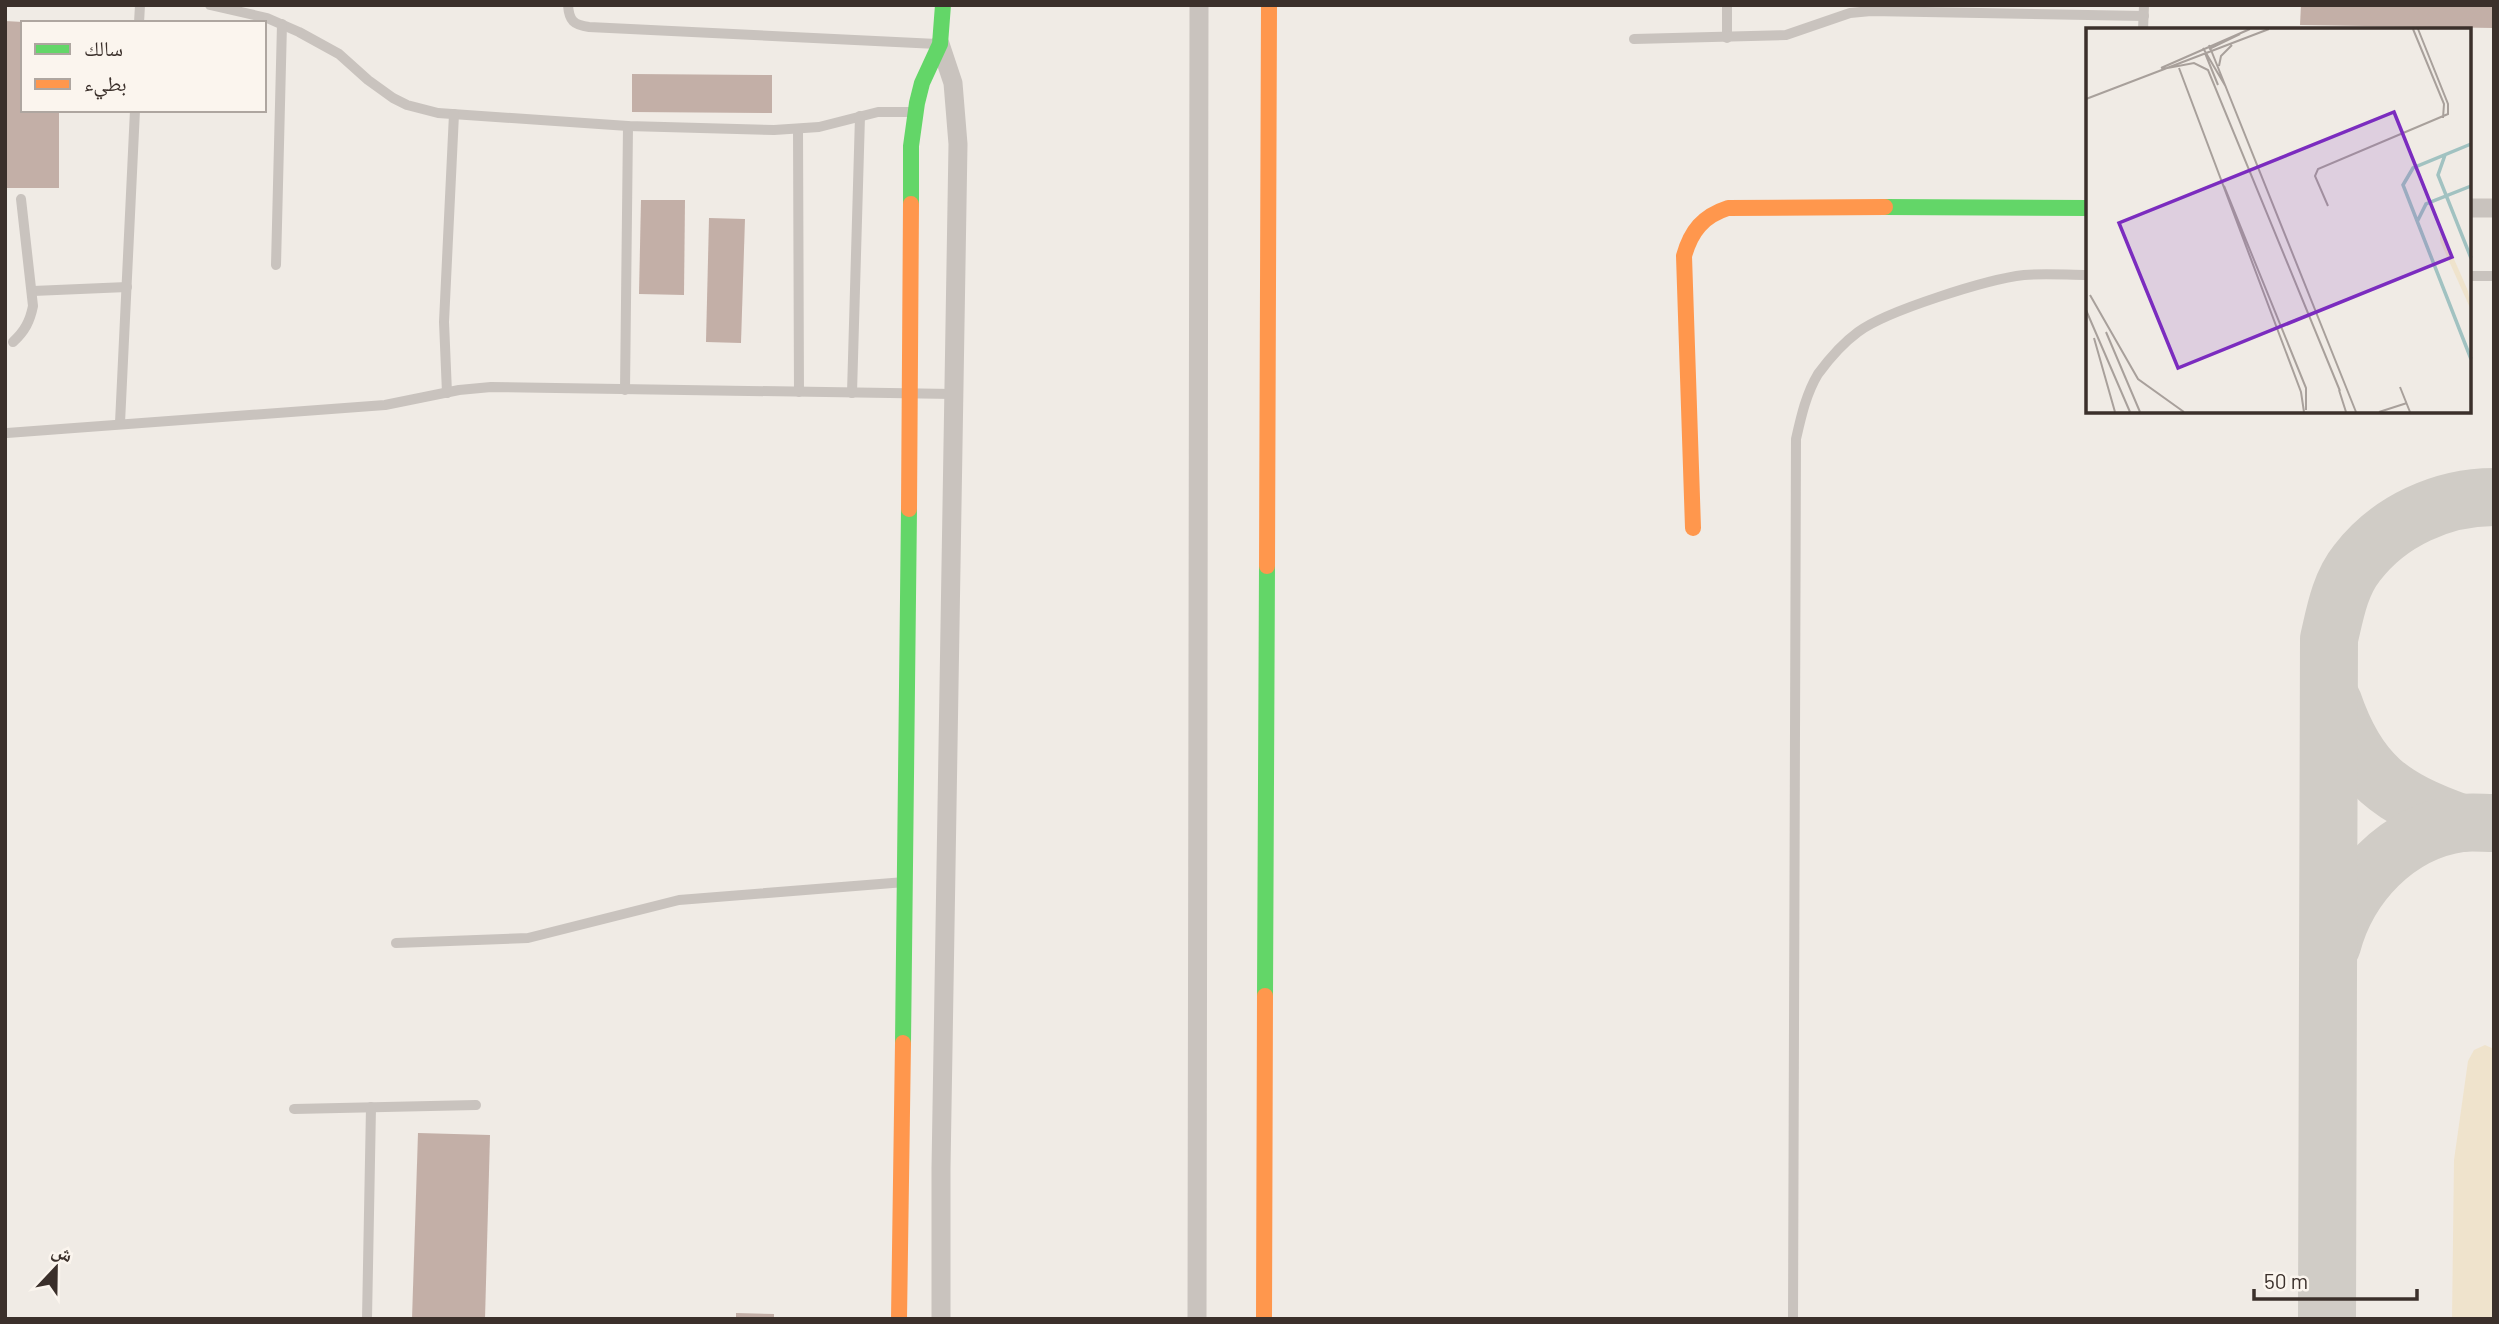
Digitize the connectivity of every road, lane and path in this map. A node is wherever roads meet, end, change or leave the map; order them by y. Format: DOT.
graph roads {
  1 [pos="210,5"];
  2 [pos="266,5"];
  3 [pos="568,5"];
  4 [pos="943,5"];
  5 [pos="1199,5"];
  6 [pos="1269,5"];
  7 [pos="1727,5"];
  8 [pos="1850,9"];
  9 [pos="2144,11"];
  10 [pos="267,18"];
  11 [pos="282,24"];
  12 [pos="1727,38"];
  13 [pos="1634,40"];
  14 [pos="940,44"];
  15 [pos="135,112"];
  16 [pos="915,113"];
  17 [pos="454,114"];
  18 [pos="860,116"];
  19 [pos="628,126"];
  20 [pos="798,130"];
  21 [pos="21,199"];
  22 [pos="2086,208"];
  23 [pos="2471,208"];
  24 [pos="2494,208"];
  25 [pos="276,265"];
  26 [pos="2086,275"];
  27 [pos="2471,276"];
  28 [pos="2494,276"];
  29 [pos="127,287"];
  30 [pos="33,291"];
  31 [pos="13,342"];
  32 [pos="625,390"];
  33 [pos="799,392"];
  34 [pos="447,393"];
  35 [pos="852,393"];
  36 [pos="909,394"];
  37 [pos="953,394"];
  38 [pos="120,423"];
  39 [pos="7,433"];
  40 [pos="1693,528"];
  41 [pos="906,882"];
  42 [pos="396,943"];
  43 [pos="476,1105"];
  44 [pos="371,1107"];
  45 [pos="294,1109"];
  46 [pos="367,1319"];
  47 [pos="899,1319"];
  48 [pos="942,1319"];
  49 [pos="1197,1319"];
  50 [pos="1264,1319"];
  51 [pos="1793,1319"];
  1 -- 10 [label="lane"];
  2 -- 10 [label="lane"];
  3 -- 14 [label="lane"];
  4 -- 14 [label="street"];
  5 -- 49 [label="street"];
  6 -- 50 [label="street"];
  7 -- 12 [label="lane"];
  8 -- 9 [label="lane"];
  8 -- 12 [label="lane"];
  10 -- 11 [label="lane"];
  11 -- 17 [label="lane"];
  11 -- 25 [label="lane"];
  12 -- 13 [label="lane"];
  14 -- 16 [label="street"];
  14 -- 37 [label="street"];
  15 -- 29 [label="lane"];
  16 -- 18 [label="lane"];
  16 -- 36 [label="street"];
  17 -- 19 [label="lane"];
  17 -- 34 [label="lane"];
  18 -- 20 [label="lane"];
  18 -- 35 [label="lane"];
  19 -- 20 [label="lane"];
  19 -- 32 [label="lane"];
  20 -- 33 [label="lane"];
  21 -- 30 [label="lane"];
  22 -- 40 [label="street"];
  23 -- 24 [label="street"];
  26 -- 51 [label="lane"];
  27 -- 28 [label="lane"];
  29 -- 30 [label="lane"];
  29 -- 38 [label="lane"];
  30 -- 31 [label="lane"];
  32 -- 33 [label="lane"];
  32 -- 34 [label="lane"];
  33 -- 35 [label="lane"];
  34 -- 38 [label="lane"];
  35 -- 36 [label="lane"];
  36 -- 37 [label="lane"];
  36 -- 41 [label="street"];
  37 -- 48 [label="street"];
  38 -- 39 [label="lane"];
  41 -- 42 [label="lane"];
  41 -- 47 [label="street"];
  43 -- 44 [label="lane"];
  44 -- 45 [label="lane"];
  44 -- 46 [label="lane"];
}
